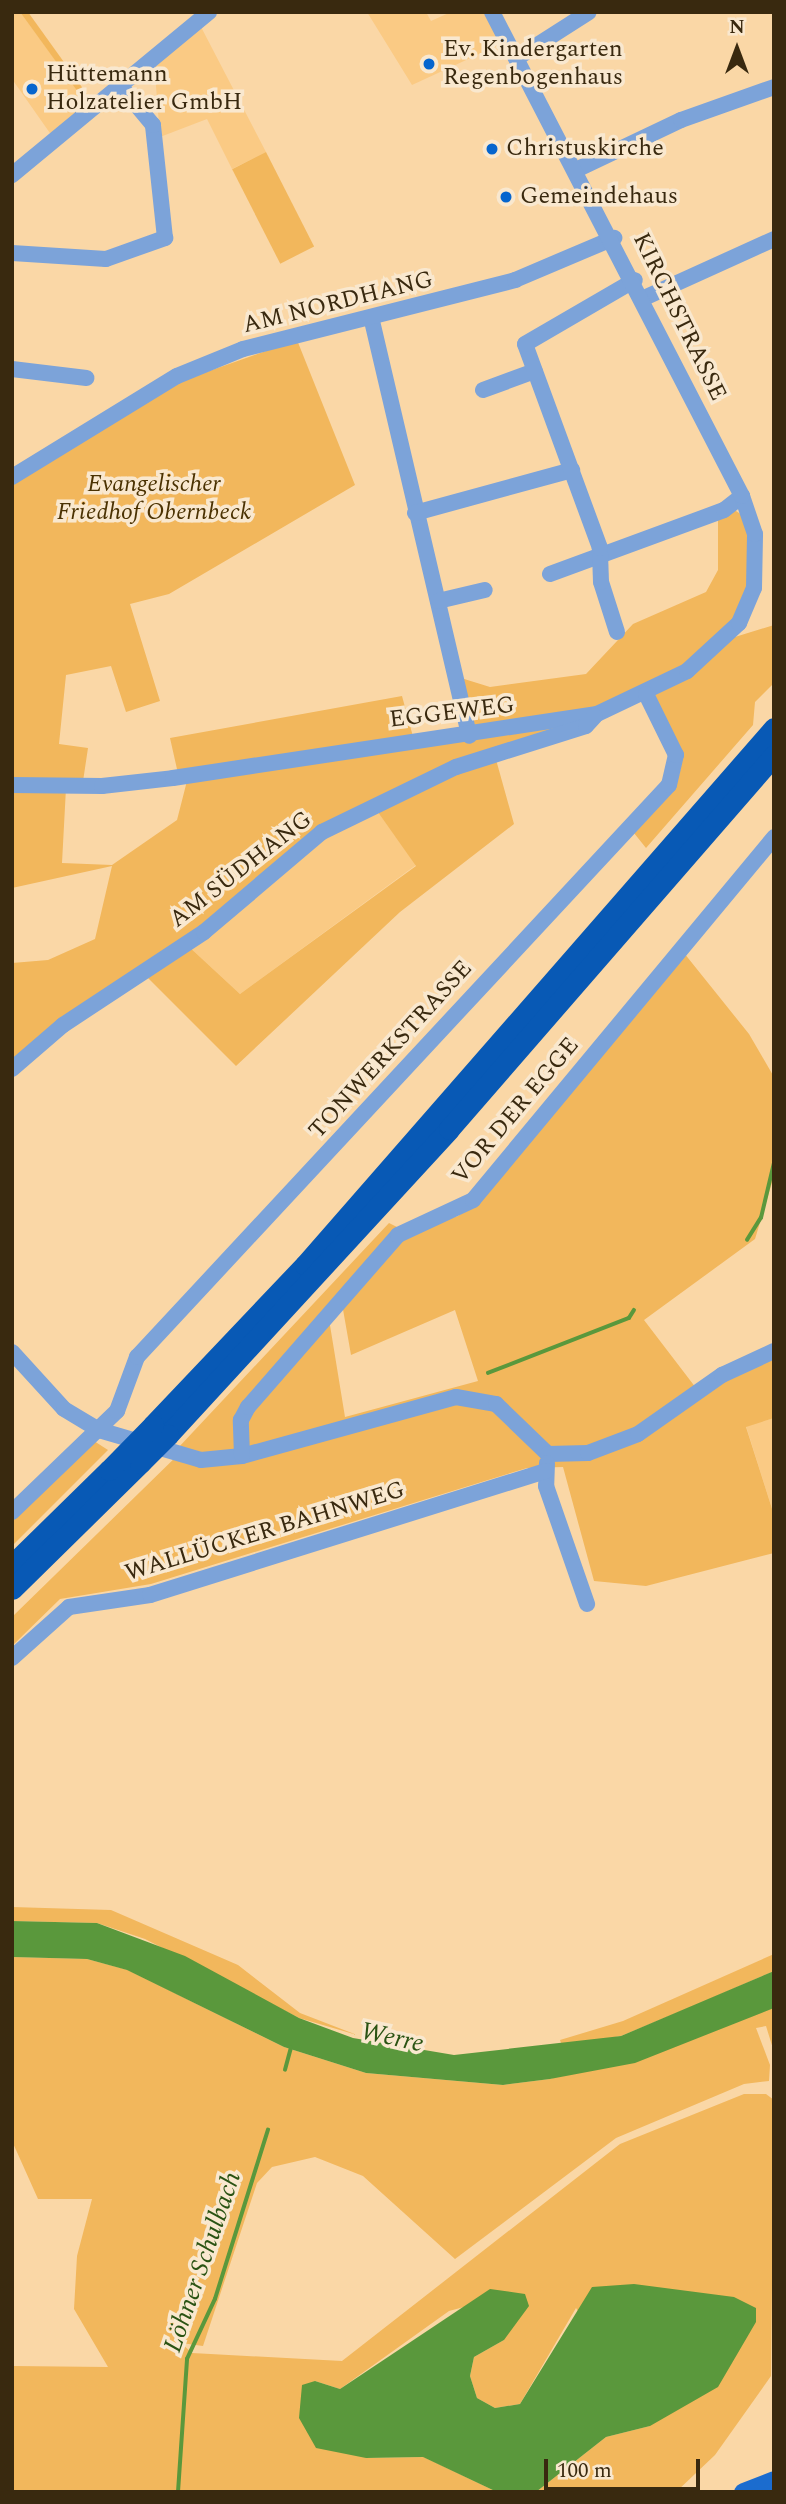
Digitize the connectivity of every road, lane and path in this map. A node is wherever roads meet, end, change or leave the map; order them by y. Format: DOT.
graph roads {
  1 [pos="209,12"];
  2 [pos="492,12"];
  3 [pos="589,12"];
  4 [pos="517,58"];
  5 [pos="774,87"];
  6 [pos="123,89"];
  7 [pos="578,169"];
  8 [pos="12,175"];
  9 [pos="614,238"];
  10 [pos="774,239"];
  11 [pos="12,253"];
  12 [pos="635,280"];
  13 [pos="643,298"];
  14 [pos="372,320"];
  15 [pos="12,369"];
  16 [pos="535,371"];
  17 [pos="86,378"];
  18 [pos="483,390"];
  19 [pos="572,470"];
  20 [pos="12,477"];
  21 [pos="742,496"];
  22 [pos="415,513"];
  23 [pos="599,556"];
  24 [pos="550,574"];
  25 [pos="485,590"];
  26 [pos="438,601"];
  27 [pos="617,632"];
  28 [pos="646,694"];
  29 [pos="597,714"];
  30 [pos="774,728"];
  31 [pos="468,736"];
  32 [pos="774,755"];
  33 [pos="12,785"];
  34 [pos="774,837"];
  35 [pos="12,1069"];
  36 [pos="774,1350"];
  37 [pos="12,1352"];
  38 [pos="99,1430"];
  39 [pos="160,1430"];
  40 [pos="548,1454"];
  41 [pos="242,1456"];
  42 [pos="546,1471"];
  43 [pos="12,1513"];
  44 [pos="12,1566"];
  45 [pos="12,1589"];
  46 [pos="587,1604"];
  47 [pos="12,1658"];
  48 [pos="774,2480"];
  49 [pos="743,2492"];
  1 -- 6 [label="street"];
  2 -- 4 [label="street, KIRCHSTRASSE"];
  3 -- 4 [label="street"];
  4 -- 7 [label="street, KIRCHSTRASSE"];
  5 -- 7 [label="street"];
  6 -- 8 [label="street"];
  6 -- 11 [label="street"];
  7 -- 9 [label="street, KIRCHSTRASSE"];
  9 -- 12 [label="street, KIRCHSTRASSE"];
  9 -- 14 [label="street, AM NORDHANG"];
  10 -- 13 [label="street"];
  12 -- 13 [label="street, KIRCHSTRASSE"];
  12 -- 16 [label="street"];
  13 -- 21 [label="street, KIRCHSTRASSE"];
  14 -- 20 [label="street, AM NORDHANG"];
  14 -- 22 [label="street"];
  15 -- 17 [label="street"];
  16 -- 18 [label="street"];
  16 -- 19 [label="street"];
  19 -- 22 [label="street"];
  19 -- 23 [label="street"];
  21 -- 23 [label="street"];
  21 -- 28 [label="street, EGGEWEG"];
  22 -- 26 [label="street"];
  23 -- 24 [label="street"];
  23 -- 27 [label="street"];
  25 -- 26 [label="street"];
  26 -- 31 [label="street"];
  28 -- 29 [label="street, EGGEWEG"];
  28 -- 38 [label="street, TONWERKSTRASSE"];
  29 -- 31 [label="street, EGGEWEG"];
  29 -- 35 [label="street, AM SÜDHANG"];
  30 -- 39 [label="highway"];
  31 -- 33 [label="street, EGGEWEG"];
  32 -- 39 [label="highway"];
  34 -- 41 [label="street, VOR DER EGGE"];
  36 -- 40 [label="street"];
  37 -- 38 [label="street"];
  38 -- 41 [label="street"];
  38 -- 43 [label="street"];
  39 -- 44 [label="highway, bridge"];
  39 -- 45 [label="highway, bridge"];
  40 -- 41 [label="street"];
  40 -- 42 [label="street"];
  42 -- 46 [label="street"];
  42 -- 47 [label="street, WALLÜCKER BAHNWEG"];
  48 -- 49 [label="main road"];
}
